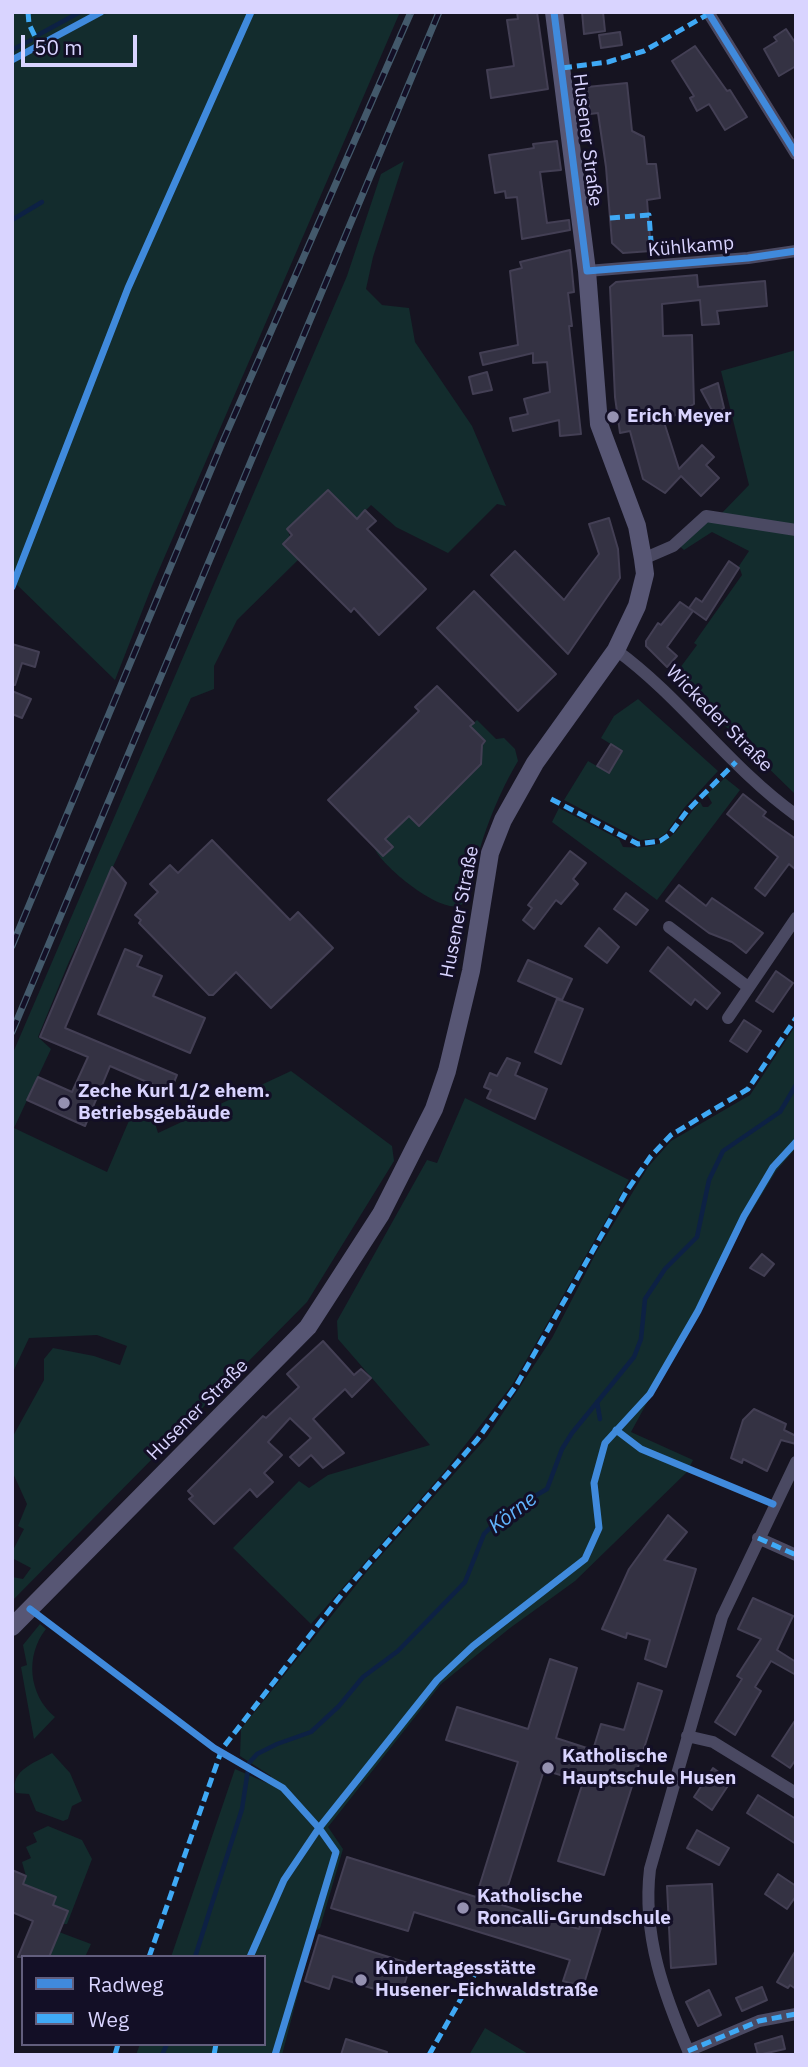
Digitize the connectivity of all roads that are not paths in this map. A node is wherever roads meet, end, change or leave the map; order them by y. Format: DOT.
graph roads {
  1 [pos="554,12"];
  2 [pos="708,12"];
  3 [pos="796,154"];
  4 [pos="796,251"];
  5 [pos="587,271"];
  6 [pos="796,530"];
  7 [pos="643,559"];
  8 [pos="616,650"];
  9 [pos="796,815"];
  10 [pos="796,918"];
  11 [pos="669,928"];
  12 [pos="748,988"];
  13 [pos="728,1018"];
  14 [pos="796,1462"];
  15 [pos="758,1538"];
  16 [pos="796,1555"];
  17 [pos="12,1627"];
  18 [pos="687,1736"];
  19 [pos="796,1793"];
  20 [pos="796,2014"];
  21 [pos="689,2053"];
  1 -- 5 [label="street, Husener Straße"];
  2 -- 3 [label="street"];
  4 -- 5 [label="street, Kühlkamp"];
  5 -- 7 [label="street, Husener Straße"];
  6 -- 7 [label="street"];
  7 -- 8 [label="street, Husener Straße"];
  8 -- 9 [label="street, Wickeder Straße"];
  8 -- 17 [label="street, Husener Straße"];
  10 -- 12 [label="street"];
  11 -- 12 [label="street"];
  12 -- 13 [label="street"];
  14 -- 15 [label="street"];
  15 -- 16 [label="street"];
  15 -- 18 [label="street"];
  18 -- 19 [label="street"];
  18 -- 21 [label="street"];
  20 -- 21 [label="street"];
}
